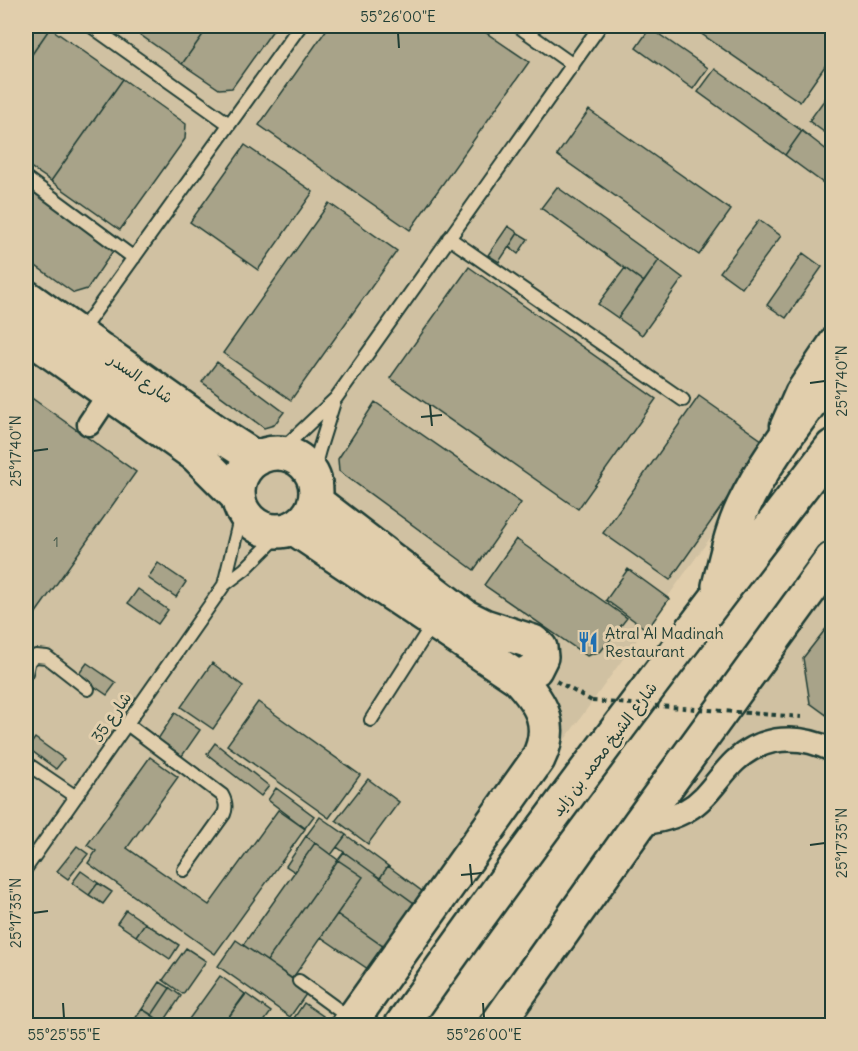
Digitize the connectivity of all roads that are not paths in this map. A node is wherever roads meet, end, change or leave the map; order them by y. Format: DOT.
graph roads {
  1 [pos="91,26"];
  2 [pos="300,26"];
  3 [pos="518,26"];
  4 [pos="600,26"];
  5 [pos="573,64"];
  6 [pos="229,124"];
  7 [pos="26,178"];
  8 [pos="449,238"];
  9 [pos="134,258"];
  10 [pos="26,297"];
  11 [pos="26,334"];
  12 [pos="79,334"];
  13 [pos="832,339"];
  14 [pos="832,373"];
  15 [pos="109,394"];
  16 [pos="336,398"];
  17 [pos="683,400"];
  18 [pos="88,424"];
  19 [pos="832,447"];
  20 [pos="777,448"];
  21 [pos="268,456"];
  22 [pos="314,488"];
  23 [pos="240,504"];
  24 [pos="288,530"];
  25 [pos="832,559"];
  26 [pos="224,585"];
  27 [pos="716,598"];
  28 [pos="832,599"];
  29 [pos="434,622"];
  30 [pos="780,631"];
  31 [pos="26,673"];
  32 [pos="518,678"];
  33 [pos="88,689"];
  34 [pos="371,720"];
  35 [pos="127,724"];
  36 [pos="832,750"];
  37 [pos="26,763"];
  38 [pos="76,797"];
  39 [pos="639,825"];
  40 [pos="27,863"];
  41 [pos="184,870"];
  42 [pos="299,981"];
  43 [pos="350,1022"];
  44 [pos="401,1026"];
  45 [pos="496,1026"];
  1 -- 6 [label="lane"];
  2 -- 6 [label="lane"];
  3 -- 5 [label="lane"];
  4 -- 5 [label="lane"];
  5 -- 8 [label="lane"];
  6 -- 9 [label="lane"];
  7 -- 9 [label="lane"];
  8 -- 16 [label="lane"];
  8 -- 17 [label="lane"];
  9 -- 12 [label="lane"];
  10 -- 12 [label="main road, شارع السدر"];
  11 -- 15 [label="main road, شارع السدر"];
  12 -- 21 [label="main road, شارع السدر"];
  13 -- 20 [label="street"];
  14 -- 20 [label="main road"];
  15 -- 18 [label="street"];
  15 -- 23 [label="main road, شارع السدر"];
  16 -- 21 [label="lane"];
  16 -- 22 [label="lane"];
  19 -- 27 [label="main road, شارع الشيخ محمد بن زايد"];
  20 -- 27 [label="main road"];
  21 -- 22 [label="main road"];
  21 -- 23 [label="main road"];
  22 -- 24 [label="main road"];
  22 -- 32 [label="main road"];
  23 -- 24 [label="main road"];
  23 -- 26 [label="lane, شارع 35"];
  24 -- 26 [label="lane, شارع 35"];
  24 -- 29 [label="main road"];
  25 -- 30 [label="main road"];
  26 -- 35 [label="lane, شارع 35"];
  27 -- 44 [label="main road, شارع الشيخ محمد بن زايد"];
  28 -- 30 [label="main road"];
  29 -- 32 [label="main road"];
  29 -- 34 [label="lane"];
  30 -- 39 [label="main road"];
  31 -- 33 [label="lane"];
  32 -- 43 [label="main road"];
  35 -- 38 [label="lane, شارع 35"];
  35 -- 41 [label="lane"];
  36 -- 39 [label="street"];
  37 -- 38 [label="lane"];
  38 -- 40 [label="lane, شارع 35"];
  39 -- 45 [label="main road"];
  42 -- 43 [label="lane"];
}
